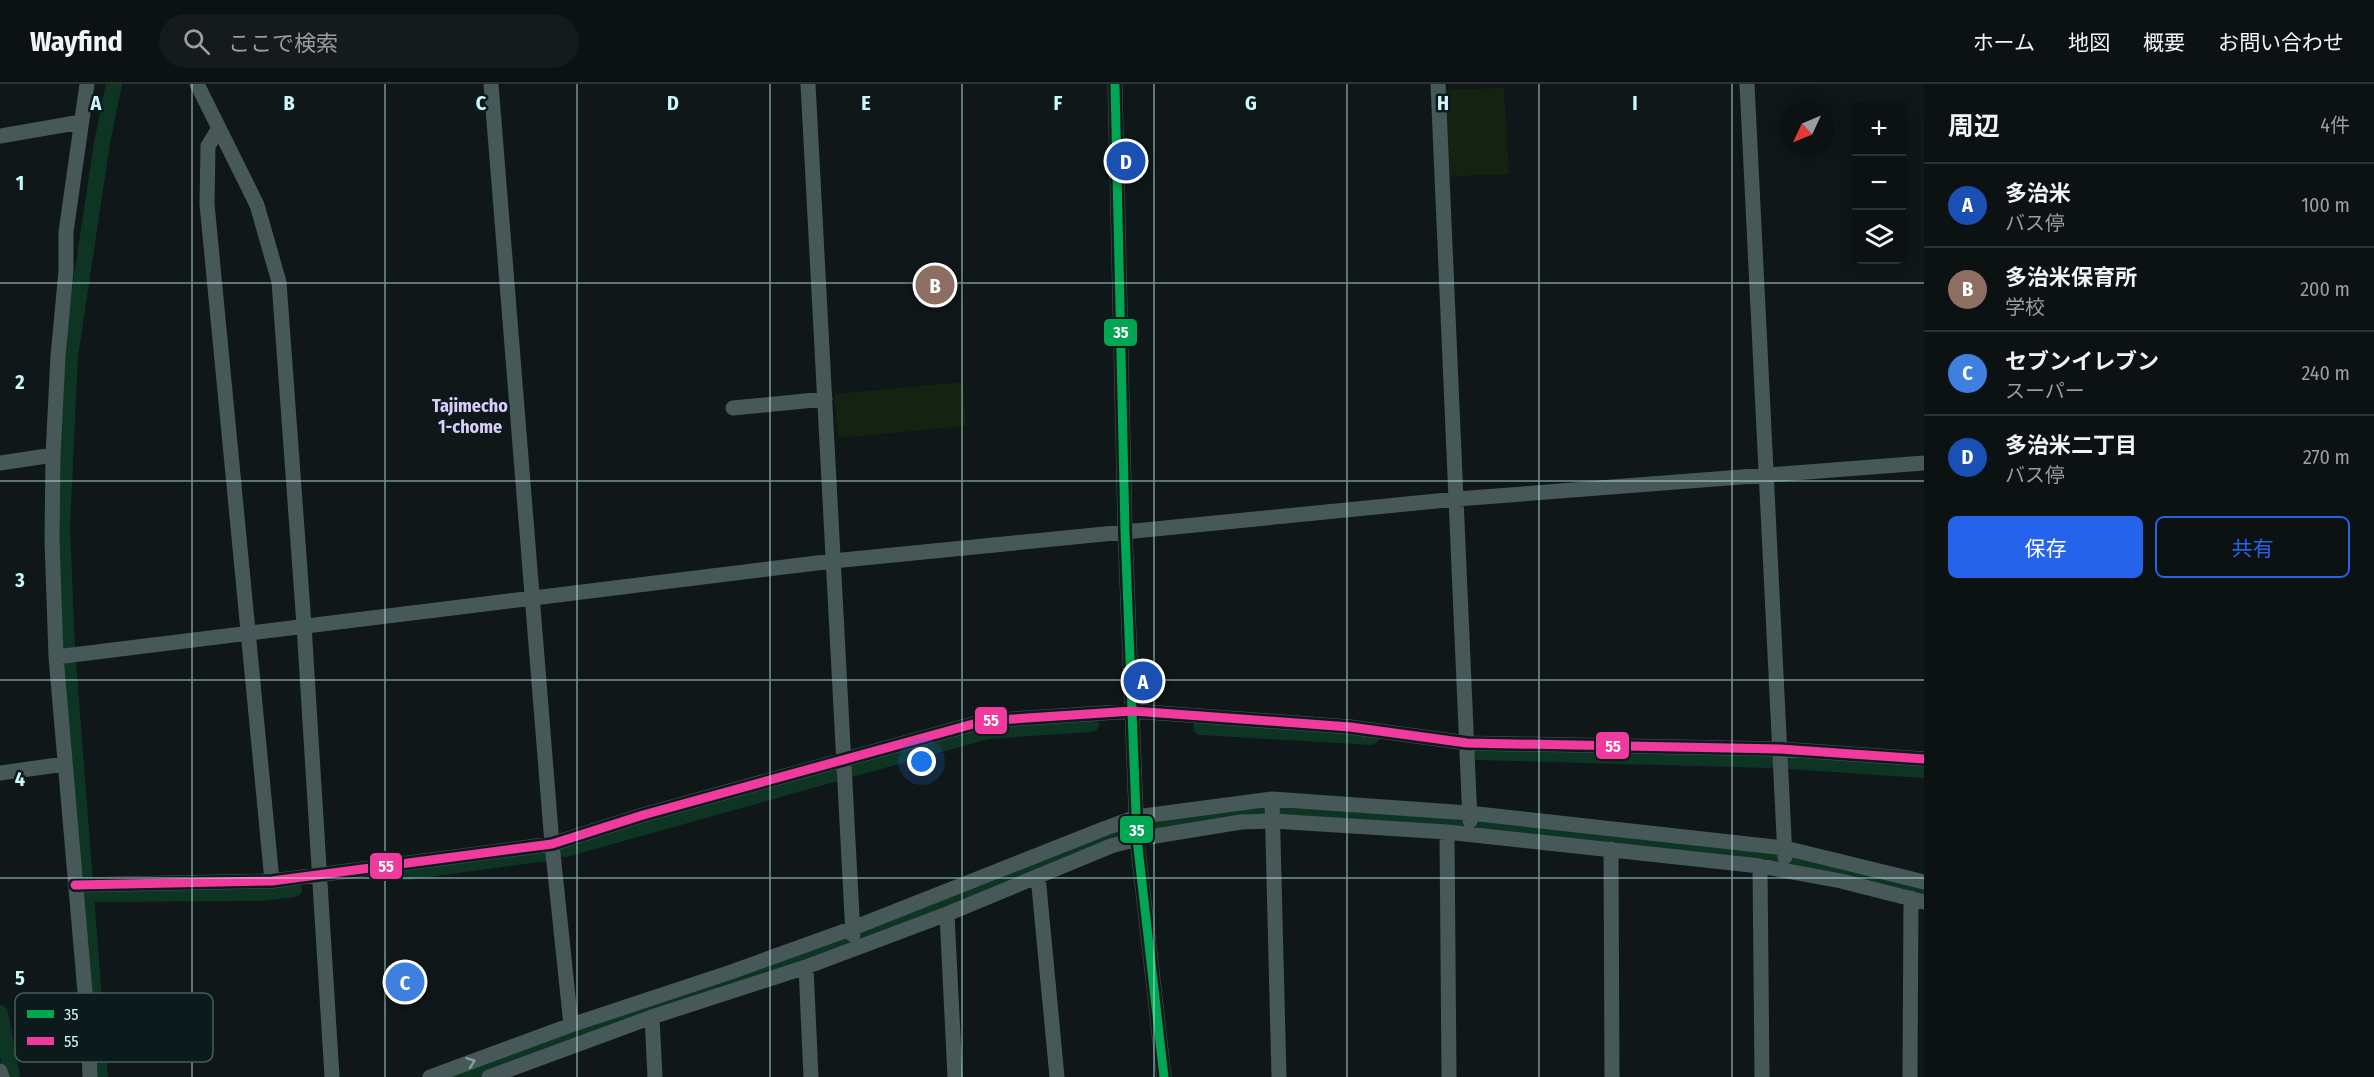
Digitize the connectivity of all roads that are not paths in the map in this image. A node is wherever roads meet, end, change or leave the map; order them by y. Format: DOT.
graph roads {
  1 [pos="87,84"];
  2 [pos="197,84"];
  3 [pos="491,84"];
  4 [pos="808,84"];
  5 [pos="1115,84"];
  6 [pos="1438,84"];
  7 [pos="1747,84"];
  8 [pos="81,122"];
  9 [pos="219,128"];
  10 [pos="0,136"];
  11 [pos="825,399"];
  12 [pos="733,408"];
  13 [pos="53,455"];
  14 [pos="0,463"];
  15 [pos="1924,463"];
  16 [pos="1765,475"];
  17 [pos="1457,499"];
  18 [pos="1125,531"];
  19 [pos="833,561"];
  20 [pos="532,597"];
  21 [pos="304,625"];
  22 [pos="249,634"];
  23 [pos="64,657"];
  24 [pos="1133,711"];
  25 [pos="1467,743"];
  26 [pos="1780,749"];
  27 [pos="844,759"];
  28 [pos="1924,759"];
  29 [pos="65,764"];
  30 [pos="0,773"];
  31 [pos="1272,810"];
  32 [pos="1470,823"];
  33 [pos="1137,828"];
  34 [pos="1447,832"];
  35 [pos="552,844"];
  36 [pos="1611,849"];
  37 [pos="1784,859"];
  38 [pos="1760,866"];
  39 [pos="319,874"];
  40 [pos="1038,876"];
  41 [pos="272,881"];
  42 [pos="1924,882"];
  43 [pos="83,884"];
  44 [pos="1918,900"];
  45 [pos="947,914"];
  46 [pos="854,938"];
  47 [pos="806,967"];
  48 [pos="87,993"];
  49 [pos="652,1017"];
  50 [pos="571,1024"];
  51 [pos="514,1061"];
  52 [pos="89,1062"];
  53 [pos="0,1071"];
  54 [pos="2,1077"];
  55 [pos="90,1077"];
  56 [pos="332,1077"];
  57 [pos="430,1077"];
  58 [pos="489,1077"];
  59 [pos="655,1077"];
  60 [pos="811,1077"];
  61 [pos="955,1077"];
  62 [pos="1057,1077"];
  63 [pos="1164,1077"];
  64 [pos="1279,1077"];
  65 [pos="1449,1077"];
  66 [pos="1612,1077"];
  67 [pos="1762,1077"];
  68 [pos="1910,1077"];
  1 -- 8 [label="street"];
  2 -- 9 [label="street"];
  3 -- 20 [label="street"];
  4 -- 11 [label="street"];
  5 -- 18 [label="street"];
  6 -- 17 [label="street"];
  7 -- 16 [label="street"];
  8 -- 10 [label="street"];
  8 -- 13 [label="street"];
  9 -- 21 [label="street"];
  9 -- 22 [label="street"];
  11 -- 12 [label="street"];
  11 -- 19 [label="street"];
  13 -- 14 [label="street"];
  13 -- 23 [label="street"];
  15 -- 16 [label="street"];
  16 -- 17 [label="street"];
  16 -- 26 [label="street"];
  17 -- 18 [label="street"];
  17 -- 25 [label="street"];
  18 -- 19 [label="street"];
  18 -- 24 [label="street"];
  19 -- 20 [label="street"];
  19 -- 27 [label="street"];
  20 -- 21 [label="street"];
  20 -- 35 [label="street"];
  21 -- 22 [label="street"];
  21 -- 39 [label="street"];
  22 -- 23 [label="street"];
  22 -- 41 [label="street"];
  23 -- 29 [label="street"];
  24 -- 25 [label="street"];
  24 -- 27 [label="street"];
  24 -- 33 [label="street"];
  25 -- 26 [label="street"];
  25 -- 32 [label="street"];
  26 -- 28 [label="street"];
  26 -- 37 [label="street"];
  27 -- 35 [label="street"];
  27 -- 46 [label="street"];
  29 -- 30 [label="street"];
  29 -- 43 [label="street"];
  31 -- 32 [label="street"];
  31 -- 33 [label="street"];
  31 -- 33 [label="street"];
  31 -- 34 [label="street"];
  31 -- 64 [label="street"];
  32 -- 34 [label="street"];
  32 -- 36 [label="street"];
  32 -- 37 [label="street"];
  33 -- 40 [label="street"];
  33 -- 46 [label="street"];
  33 -- 63 [label="street"];
  34 -- 65 [label="street"];
  35 -- 39 [label="street"];
  35 -- 50 [label="street"];
  36 -- 38 [label="street"];
  36 -- 66 [label="street"];
  37 -- 38 [label="street"];
  37 -- 42 [label="street"];
  37 -- 44 [label="street"];
  38 -- 67 [label="street"];
  39 -- 41 [label="street"];
  39 -- 56 [label="street"];
  40 -- 45 [label="street"];
  40 -- 62 [label="street"];
  41 -- 43 [label="street"];
  43 -- 48 [label="street"];
  44 -- 68 [label="street"];
  45 -- 46 [label="street"];
  45 -- 61 [label="street"];
  46 -- 47 [label="street"];
  46 -- 50 [label="street"];
  47 -- 49 [label="street"];
  47 -- 60 [label="street"];
  49 -- 51 [label="street"];
  49 -- 59 [label="street"];
  50 -- 51 [label="street"];
  57 -- 51 [label="street, one-way"];
  51 -- 58 [label="street"];
  52 -- 55 [label="street"];
  53 -- 54 [label="street"];
}
